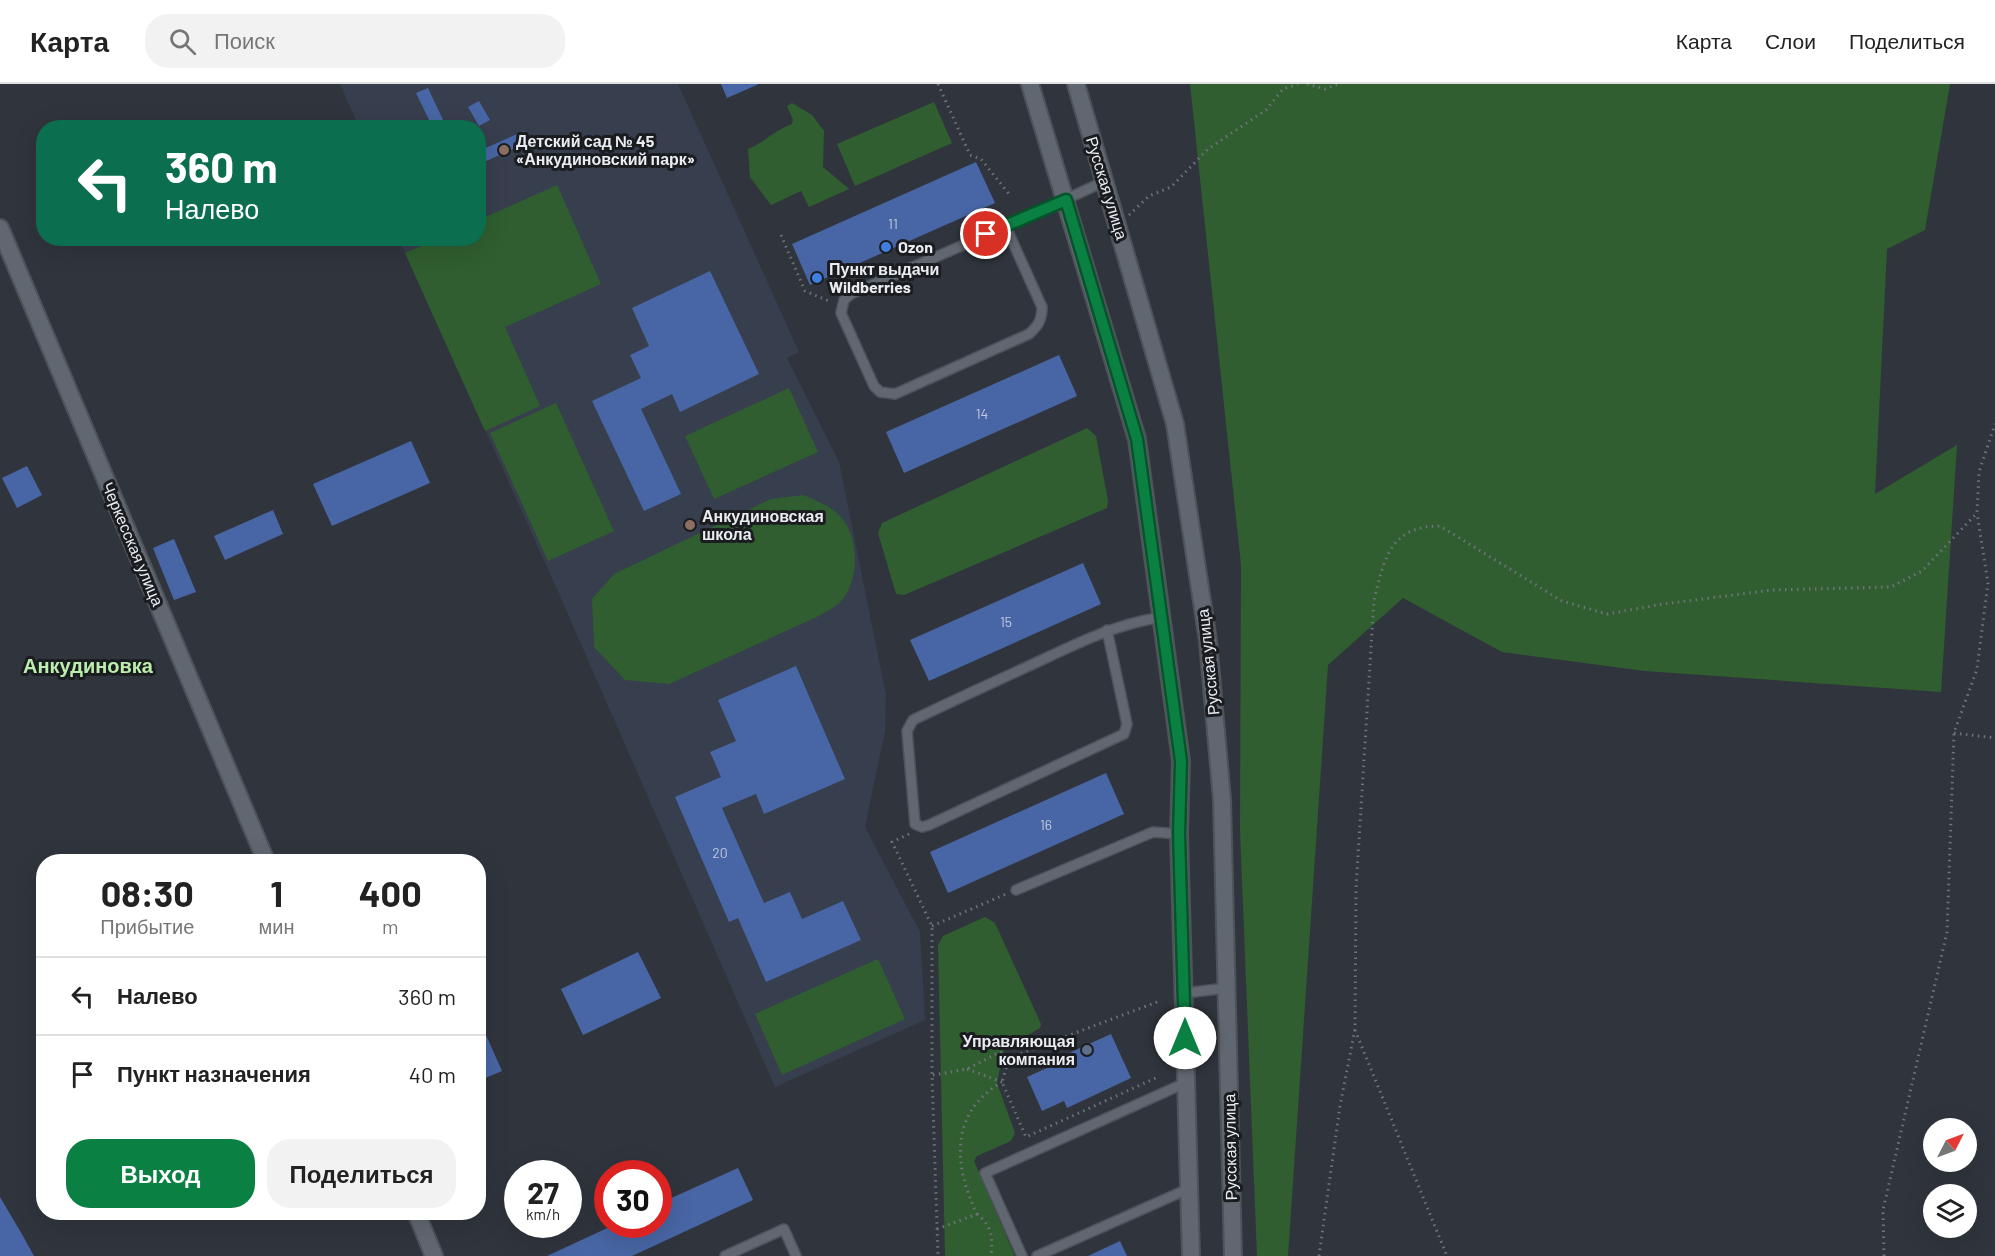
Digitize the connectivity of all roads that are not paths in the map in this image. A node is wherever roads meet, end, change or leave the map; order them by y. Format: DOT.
graph roads {
  1 [pos="1030,84"];
  2 [pos="1076,84"];
  3 [pos="1105,181"];
  4 [pos="1066,200"];
  5 [pos="1005,225"];
  6 [pos="0,228"];
  7 [pos="1161,617"];
  8 [pos="1107,630"];
  9 [pos="1179,834"];
  10 [pos="263,854"];
  11 [pos="1016,890"];
  12 [pos="1227,988"];
  13 [pos="1185,993"];
  14 [pos="1185,1083"];
  15 [pos="1188,1189"];
  16 [pos="419,1220"];
  17 [pos="434,1256"];
  18 [pos="725,1256"];
  19 [pos="796,1256"];
  20 [pos="1022,1256"];
  21 [pos="1037,1256"];
  22 [pos="1191,1256"];
  23 [pos="1233,1256"];
  1 -- 4 [label="street"];
  2 -- 3 [label="street, Русская улица"];
  3 -- 4 [label="lane"];
  3 -- 12 [label="street, Русская улица"];
  4 -- 5 [label="lane"];
  4 -- 7 [label="street"];
  5 -- 5 [label="lane"];
  6 -- 10 [label="street, Черкесская улица"];
  7 -- 8 [label="lane"];
  7 -- 9 [label="street"];
  8 -- 8 [label="lane"];
  9 -- 11 [label="lane"];
  9 -- 13 [label="street"];
  12 -- 13 [label="lane"];
  12 -- 23 [label="street, Русская улица"];
  13 -- 14 [label="street"];
  14 -- 15 [label="street"];
  14 -- 20 [label="lane"];
  15 -- 21 [label="lane"];
  15 -- 22 [label="street"];
  16 -- 17 [label="street"];
  18 -- 19 [label="lane"];
}
